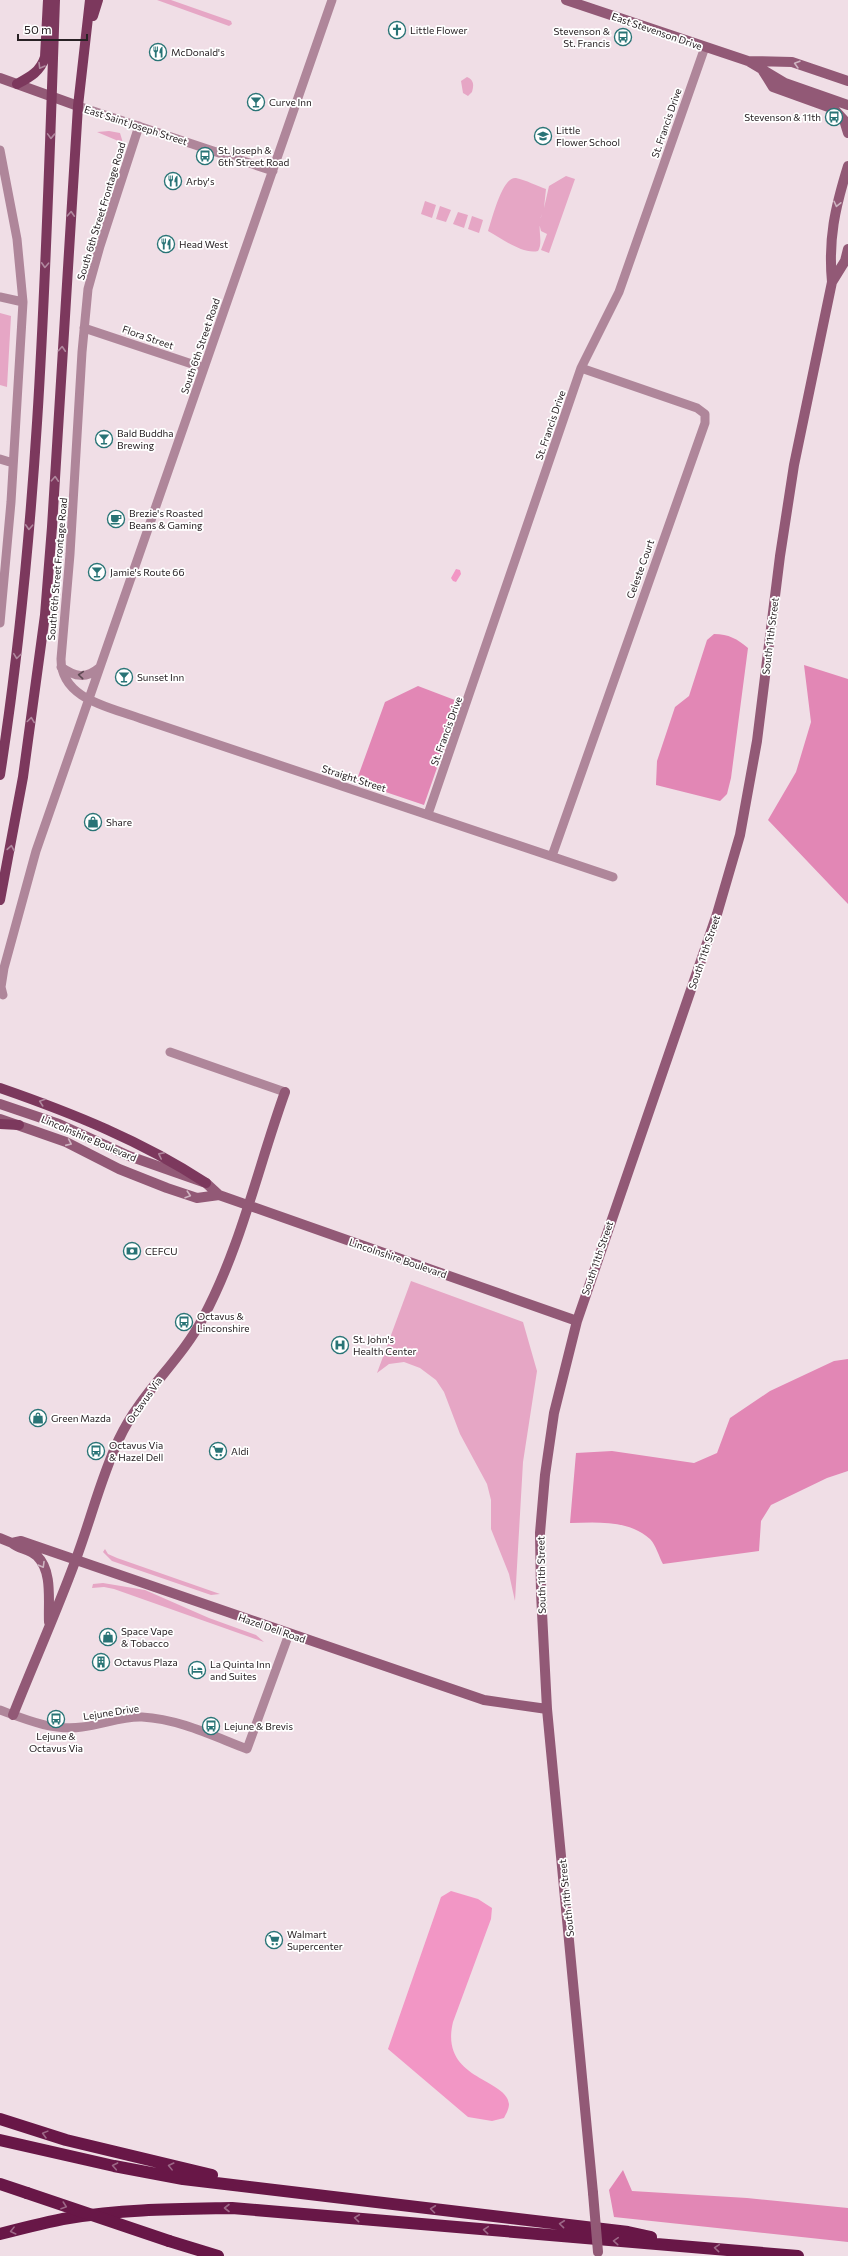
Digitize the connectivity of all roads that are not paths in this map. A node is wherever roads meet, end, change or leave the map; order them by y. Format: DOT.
graph roads {
  1 [pos="48,0"];
  2 [pos="55,0"];
  3 [pos="90,0"];
  4 [pos="98,0"];
  5 [pos="332,0"];
  6 [pos="566,0"];
  7 [pos="86,42"];
  8 [pos="704,47"];
  9 [pos="748,61"];
  10 [pos="761,70"];
  11 [pos="848,73"];
  12 [pos="834,76"];
  13 [pos="0,78"];
  14 [pos="848,81"];
  15 [pos="17,84"];
  16 [pos="52,97"];
  17 [pos="848,105"];
  18 [pos="78,106"];
  19 [pos="139,126"];
  20 [pos="848,133"];
  21 [pos="0,150"];
  22 [pos="848,166"];
  23 [pos="273,171"];
  24 [pos="847,253"];
  25 [pos="832,282"];
  26 [pos="0,297"];
  27 [pos="23,302"];
  28 [pos="84,328"];
  29 [pos="204,368"];
  30 [pos="581,368"];
  31 [pos="0,459"];
  32 [pos="13,463"];
  33 [pos="0,623"];
  34 [pos="61,667"];
  35 [pos="99,667"];
  36 [pos="89,699"];
  37 [pos="0,775"];
  38 [pos="428,814"];
  39 [pos="552,856"];
  40 [pos="613,877"];
  41 [pos="0,900"];
  42 [pos="3,995"];
  43 [pos="170,1052"];
  44 [pos="0,1088"];
  45 [pos="285,1092"];
  46 [pos="0,1104"];
  47 [pos="0,1119"];
  48 [pos="0,1124"];
  49 [pos="19,1125"];
  50 [pos="206,1183"];
  51 [pos="219,1195"];
  52 [pos="249,1206"];
  53 [pos="577,1321"];
  54 [pos="0,1538"];
  55 [pos="12,1543"];
  56 [pos="76,1559"];
  57 [pos="49,1624"];
  58 [pos="289,1634"];
  59 [pos="547,1709"];
  60 [pos="0,1710"];
  61 [pos="13,1715"];
  62 [pos="0,2119"];
  63 [pos="0,2140"];
  64 [pos="0,2184"];
  65 [pos="292,2193"];
  66 [pos="0,2234"];
  67 [pos="683,2245"];
  68 [pos="218,2256"];
  69 [pos="598,2256"];
  70 [pos="798,2256"];
  1 -- 15 [label="main road, one-way"];
  2 -- 16 [label="main road"];
  3 -- 7 [label="main road"];
  4 -- 7 [label="main road"];
  5 -- 23 [label="street, South 6th Street Road"];
  6 -- 8 [label="street, East Stevenson Drive"];
  7 -- 18 [label="main road"];
  8 -- 9 [label="street, East Stevenson Drive"];
  8 -- 30 [label="street, St. Francis Drive"];
  9 -- 10 [label="street, East Stevenson Drive"];
  12 -- 9 [label="street, East Stevenson Drive, one-way"];
  10 -- 17 [label="street, East Stevenson Drive"];
  10 -- 20 [label="street"];
  11 -- 12 [label="street"];
  12 -- 14 [label="street, East Stevenson Drive"];
  13 -- 15 [label="street, East Saint Joseph Street"];
  15 -- 16 [label="street, East Saint Joseph Street"];
  16 -- 18 [label="street, East Saint Joseph Street"];
  16 -- 37 [label="main road, one-way"];
  18 -- 19 [label="street, East Saint Joseph Street"];
  41 -- 18 [label="main road, one-way"];
  19 -- 23 [label="street, East Saint Joseph Street"];
  19 -- 28 [label="street, South 6th Street Frontage Road"];
  21 -- 27 [label="street"];
  22 -- 25 [label="street, South 11th Street, one-way"];
  23 -- 29 [label="street, South 6th Street Road"];
  24 -- 25 [label="street, South 11th Street"];
  25 -- 53 [label="street, South 11th Street"];
  26 -- 27 [label="street"];
  27 -- 32 [label="street"];
  28 -- 29 [label="street, Flora Street"];
  28 -- 34 [label="street, South 6th Street Frontage Road"];
  29 -- 35 [label="street, South 6th Street Road"];
  30 -- 38 [label="street, St. Francis Drive"];
  30 -- 39 [label="street, Celeste Court"];
  31 -- 32 [label="street"];
  32 -- 33 [label="street"];
  35 -- 34 [label="street, one-way"];
  34 -- 36 [label="street, South 6th Street Frontage Road"];
  35 -- 36 [label="street, South 6th Street Road"];
  36 -- 38 [label="street, Straight Street"];
  36 -- 42 [label="street"];
  38 -- 39 [label="street, Straight Street"];
  39 -- 40 [label="street, Straight Street"];
  43 -- 45 [label="street"];
  50 -- 44 [label="main road, one-way"];
  45 -- 52 [label="street, Octavus Via"];
  46 -- 50 [label="street, Lincolnshire Boulevard"];
  47 -- 49 [label="street, Lincolnshire Boulevard"];
  48 -- 49 [label="main road"];
  49 -- 51 [label="street, Lincolnshire Boulevard, one-way"];
  50 -- 51 [label="street, Lincolnshire Boulevard"];
  51 -- 52 [label="street, Lincolnshire Boulevard"];
  52 -- 53 [label="street, Lincolnshire Boulevard"];
  52 -- 56 [label="street, Octavus Via"];
  53 -- 59 [label="street, South 11th Street"];
  54 -- 55 [label="street, Hazel Dell Road"];
  55 -- 56 [label="street, Hazel Dell Road"];
  55 -- 57 [label="street, one-way"];
  56 -- 57 [label="street, Octavus Via"];
  56 -- 58 [label="street, Hazel Dell Road"];
  57 -- 61 [label="street, Octavus Via"];
  58 -- 59 [label="street, Hazel Dell Road"];
  58 -- 61 [label="street, Lejune Drive"];
  59 -- 69 [label="street, South 11th Street, bridge"];
  60 -- 61 [label="street, Lejune Drive"];
  65 -- 62 [label="highway, one-way"];
  65 -- 63 [label="highway, one-way"];
  64 -- 68 [label="highway, one-way, bridge"];
  67 -- 65 [label="highway, one-way"];
  67 -- 66 [label="highway, one-way"];
  70 -- 67 [label="highway, one-way"];
}
